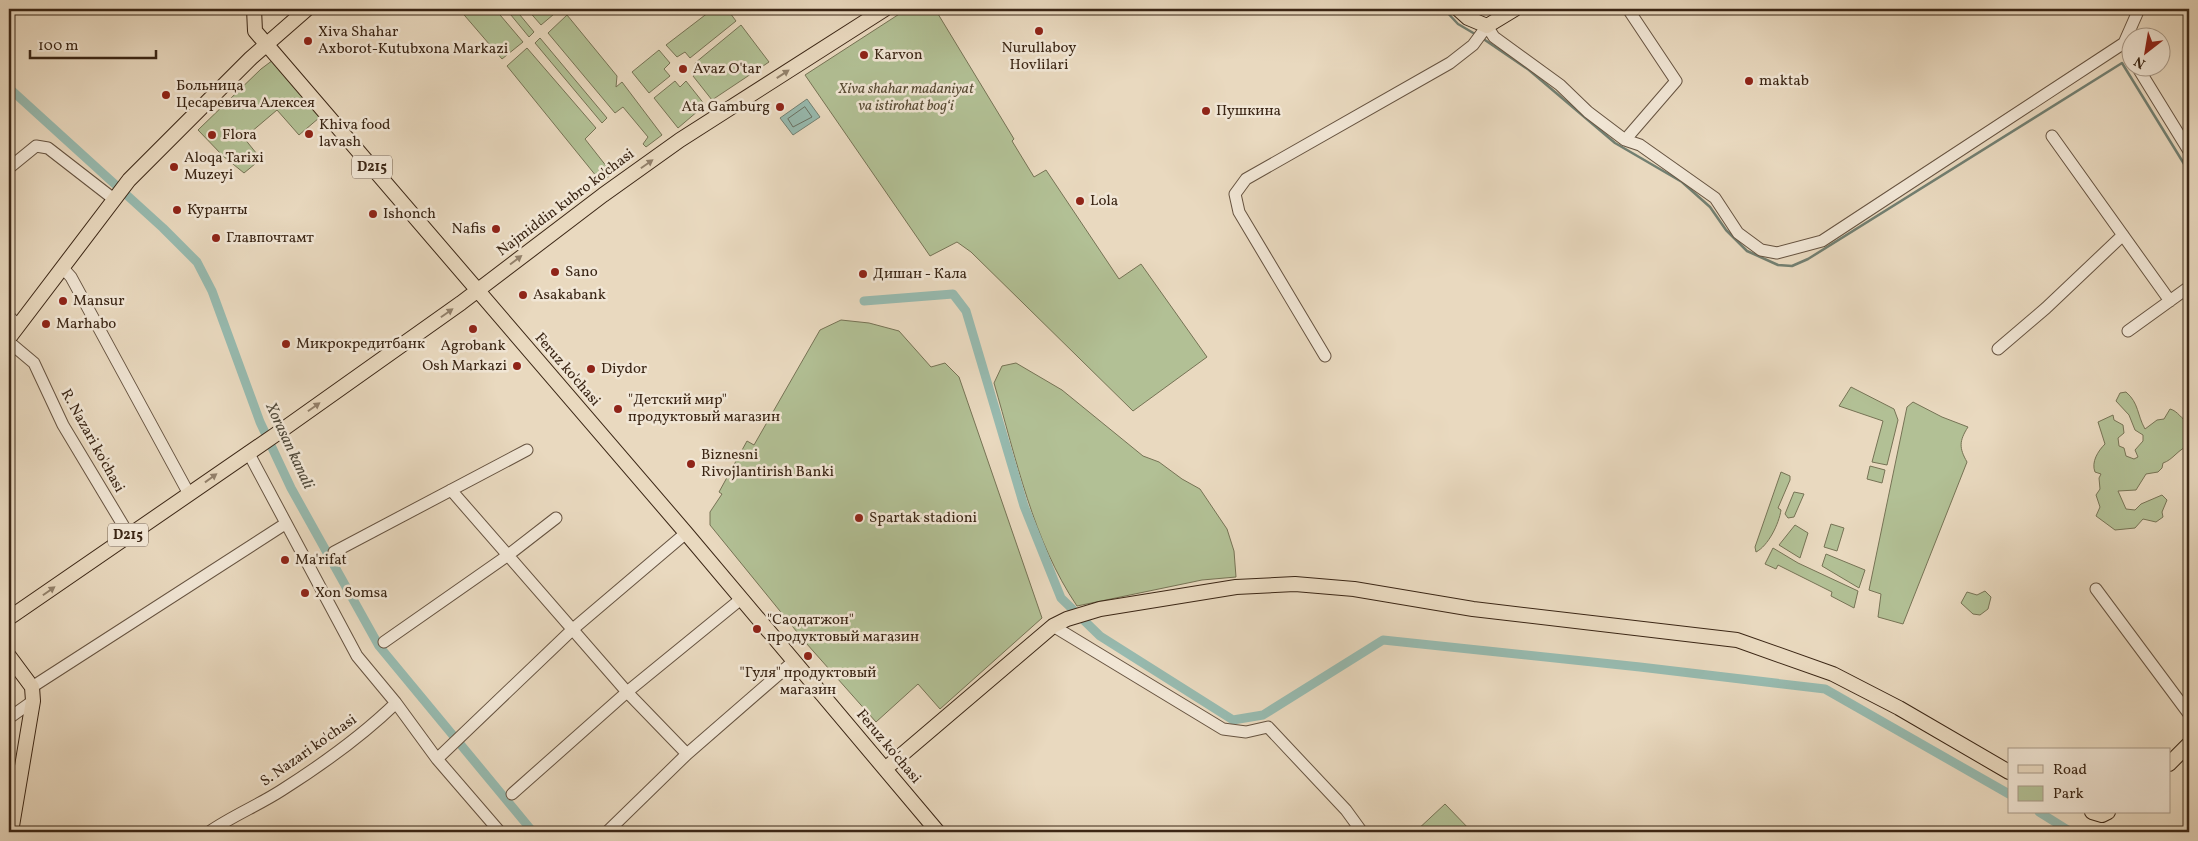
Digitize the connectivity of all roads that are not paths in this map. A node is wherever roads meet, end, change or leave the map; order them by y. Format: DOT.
graph roads {
  1 [pos="254,9"];
  2 [pos="307,9"];
  3 [pos="885,9"];
  4 [pos="1458,9"];
  5 [pos="1515,9"];
  6 [pos="1628,9"];
  7 [pos="2140,9"];
  8 [pos="2131,28"];
  9 [pos="1486,29"];
  10 [pos="267,45"];
  11 [pos="2120,46"];
  12 [pos="2144,78"];
  13 [pos="2052,136"];
  14 [pos="1625,140"];
  15 [pos="2189,150"];
  16 [pos="9,168"];
  17 [pos="114,200"];
  18 [pos="2123,235"];
  19 [pos="62,267"];
  20 [pos="2189,287"];
  21 [pos="478,290"];
  22 [pos="2170,301"];
  23 [pos="14,321"];
  24 [pos="2128,331"];
  25 [pos="9,340"];
  26 [pos="1998,349"];
  27 [pos="1325,356"];
  28 [pos="527,450"];
  29 [pos="248,452"];
  30 [pos="451,490"];
  31 [pos="189,494"];
  32 [pos="556,518"];
  33 [pos="285,524"];
  34 [pos="686,533"];
  35 [pos="129,535"];
  36 [pos="334,552"];
  37 [pos="507,556"];
  38 [pos="2096,589"];
  39 [pos="741,599"];
  40 [pos="9,618"];
  41 [pos="1053,626"];
  42 [pos="572,629"];
  43 [pos="384,642"];
  44 [pos="9,656"];
  45 [pos="794,661"];
  46 [pos="627,692"];
  47 [pos="32,694"];
  48 [pos="396,703"];
  49 [pos="2189,714"];
  50 [pos="9,718"];
  51 [pos="2189,744"];
  52 [pos="686,754"];
  53 [pos="437,759"];
  54 [pos="2170,763"];
  55 [pos="885,769"];
  56 [pos="2008,771"];
  57 [pos="512,794"];
  58 [pos="12,814"];
  59 [pos="11,832"];
  60 [pos="209,832"];
  61 [pos="500,832"];
  62 [pos="607,832"];
  63 [pos="938,832"];
  64 [pos="1362,832"];
  1 -- 10 [label="main road, Feruz ko'chasi"];
  2 -- 10 [label="main road"];
  21 -- 3 [label="main road, Najmiddin kubro ko'chasi, one-way"];
  4 -- 9 [label="main road"];
  5 -- 9 [label="main road"];
  6 -- 14 [label="street"];
  7 -- 8 [label="street"];
  9 -- 14 [label="street"];
  9 -- 27 [label="street"];
  10 -- 17 [label="main road"];
  10 -- 21 [label="main road, Feruz ko'chasi / D215"];
  11 -- 14 [label="street"];
  12 -- 15 [label="street"];
  13 -- 18 [label="street"];
  16 -- 17 [label="street"];
  17 -- 19 [label="main road"];
  18 -- 22 [label="street"];
  18 -- 26 [label="street"];
  19 -- 23 [label="main road"];
  19 -- 31 [label="street"];
  20 -- 22 [label="street"];
  29 -- 21 [label="main road, Najmiddin kubro ko'chasi / D215, one-way"];
  21 -- 34 [label="main road, Feruz ko'chasi"];
  22 -- 24 [label="street"];
  23 -- 25 [label="main road"];
  25 -- 35 [label="street, R. Nazari ko'chasi"];
  28 -- 30 [label="street"];
  31 -- 29 [label="main road, D215, one-way"];
  29 -- 33 [label="street"];
  30 -- 36 [label="street"];
  30 -- 37 [label="street"];
  31 -- 35 [label="main road, D215"];
  32 -- 37 [label="street"];
  33 -- 47 [label="street"];
  33 -- 48 [label="street"];
  34 -- 39 [label="main road, Feruz ko'chasi"];
  34 -- 42 [label="street"];
  40 -- 35 [label="main road, D215, one-way"];
  37 -- 42 [label="street"];
  37 -- 43 [label="street"];
  38 -- 49 [label="street"];
  39 -- 45 [label="main road, Feruz ko'chasi"];
  39 -- 46 [label="street"];
  41 -- 55 [label="main road"];
  41 -- 56 [label="main road"];
  41 -- 64 [label="street"];
  42 -- 46 [label="street"];
  42 -- 53 [label="street"];
  44 -- 47 [label="main road"];
  45 -- 52 [label="street"];
  45 -- 55 [label="main road, Feruz ko'chasi"];
  46 -- 52 [label="street"];
  46 -- 57 [label="street"];
  47 -- 50 [label="street"];
  47 -- 58 [label="main road"];
  48 -- 53 [label="street"];
  48 -- 60 [label="street, S. Nazari ko'chasi"];
  51 -- 54 [label="main road"];
  52 -- 62 [label="street"];
  53 -- 61 [label="street"];
  55 -- 63 [label="main road, Feruz ko'chasi"];
  58 -- 59 [label="main road"];
}
